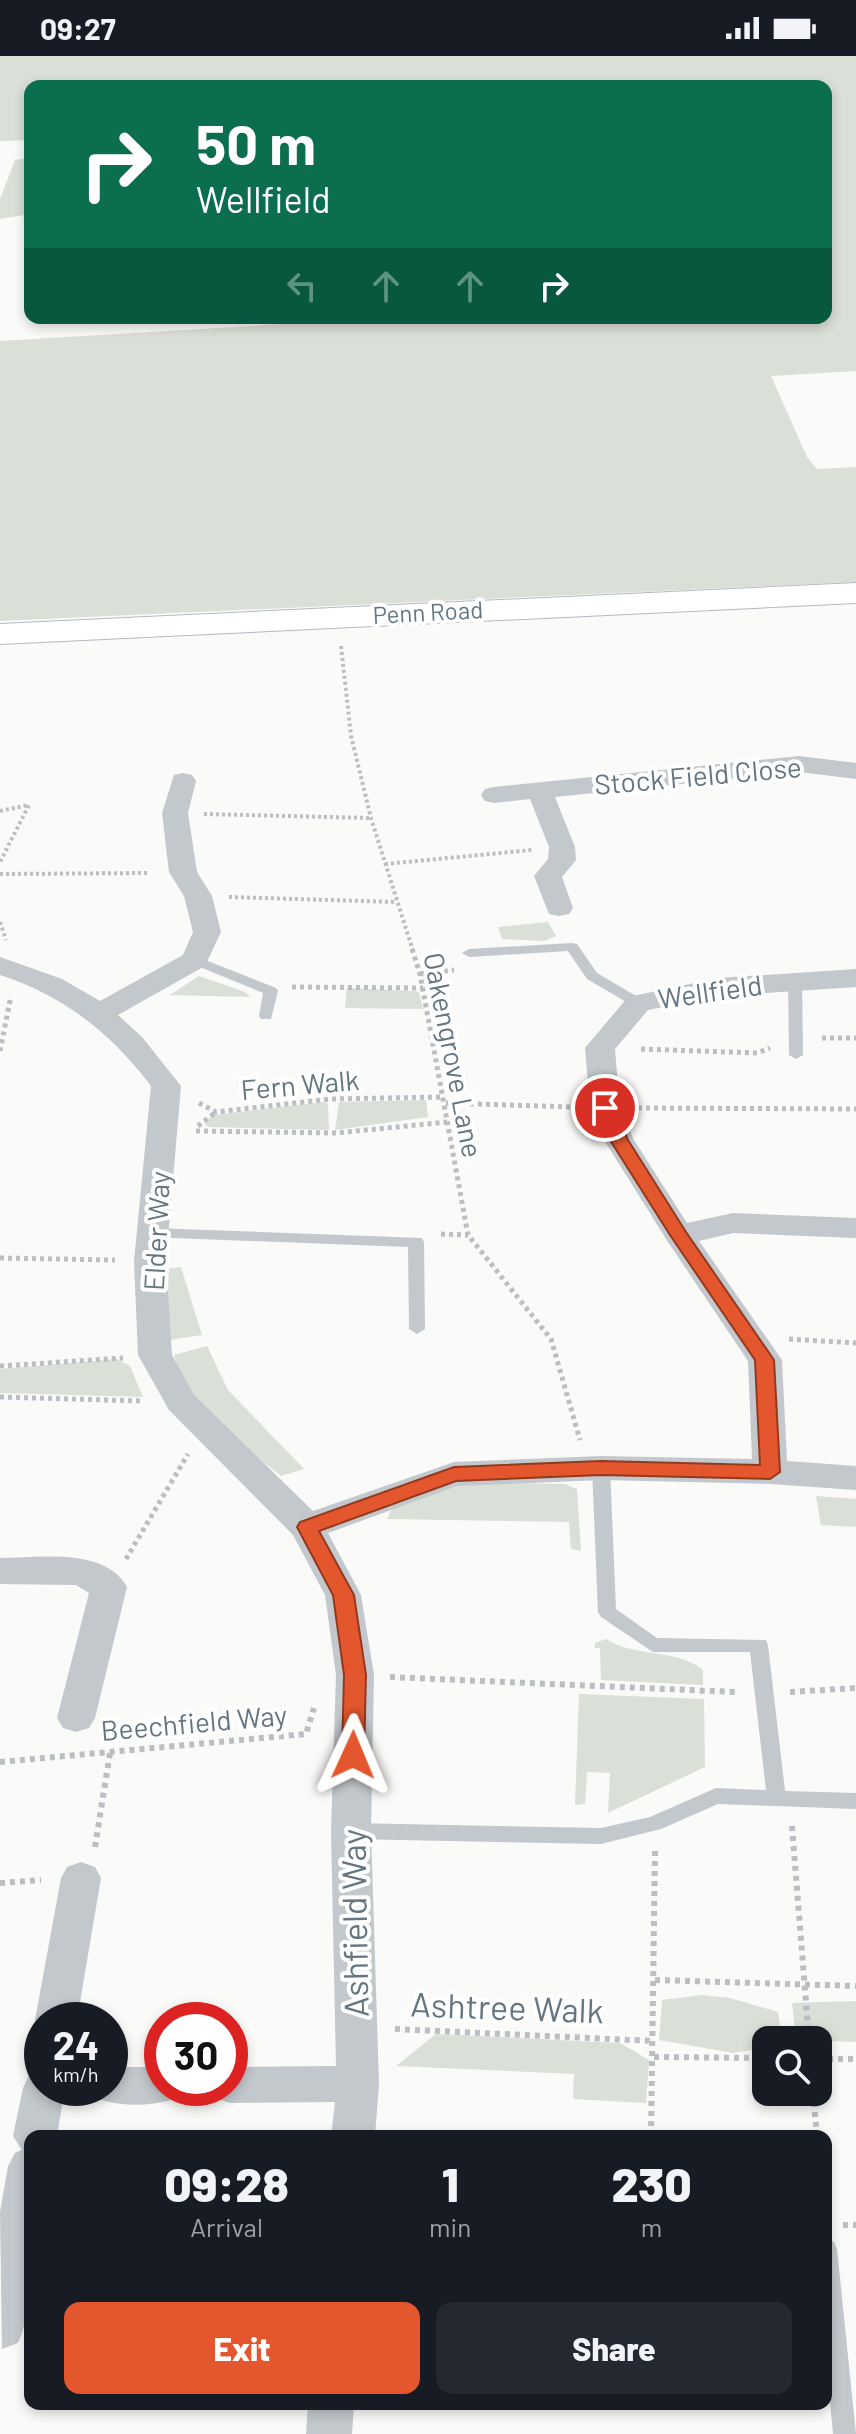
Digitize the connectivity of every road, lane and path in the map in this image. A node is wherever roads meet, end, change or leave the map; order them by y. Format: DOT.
graph roads {
  1 [pos="856,593"];
  2 [pos="338,618"];
  3 [pos="0,634"];
  4 [pos="856,771"];
  5 [pos="183,781"];
  6 [pos="540,791"];
  7 [pos="494,795"];
  8 [pos="0,811"];
  9 [pos="175,813"];
  10 [pos="371,818"];
  11 [pos="562,847"];
  12 [pos="0,862"];
  13 [pos="385,864"];
  14 [pos="183,872"];
  15 [pos="0,874"];
  16 [pos="198,896"];
  17 [pos="396,902"];
  18 [pos="559,908"];
  19 [pos="469,953"];
  20 [pos="195,960"];
  21 [pos="8,968"];
  22 [pos="856,978"];
  23 [pos="795,981"];
  24 [pos="423,988"];
  25 [pos="271,991"];
  26 [pos="638,1003"];
  27 [pos="101,1012"];
  28 [pos="266,1016"];
  29 [pos="797,1038"];
  30 [pos="856,1038"];
  31 [pos="600,1048"];
  32 [pos="0,1051"];
  33 [pos="796,1055"];
  34 [pos="166,1086"];
  35 [pos="445,1100"];
  36 [pos="605,1108"];
  37 [pos="856,1109"];
  38 [pos="216,1112"];
  39 [pos="447,1122"];
  40 [pos="856,1228"];
  41 [pos="679,1235"];
  42 [pos="152,1247"];
  43 [pos="0,1258"];
  44 [pos="417,1329"];
  45 [pos="750,1337"];
  46 [pos="856,1343"];
  47 [pos="155,1355"];
  48 [pos="0,1366"];
  49 [pos="0,1397"];
  50 [pos="181,1402"];
  51 [pos="203,1427"];
  52 [pos="601,1468"];
  53 [pos="770,1472"];
  54 [pos="856,1478"];
  55 [pos="307,1527"];
  56 [pos="0,1571"];
  57 [pos="109,1587"];
  58 [pos="355,1675"];
  59 [pos="856,1688"];
  60 [pos="764,1694"];
  61 [pos="76,1718"];
  62 [pos="110,1753"];
  63 [pos="0,1762"];
  64 [pos="783,1797"];
  65 [pos="856,1801"];
  66 [pos="654,1824"];
  67 [pos="351,1831"];
  68 [pos="81,1878"];
  69 [pos="655,1980"];
  70 [pos="804,1985"];
  71 [pos="856,1986"];
  72 [pos="59,2002"];
  73 [pos="808,2026"];
  74 [pos="357,2028"];
  75 [pos="654,2041"];
  76 [pos="654,2057"];
  77 [pos="752,2058"];
  78 [pos="832,2059"];
  79 [pos="856,2059"];
  80 [pos="358,2084"];
  81 [pos="248,2085"];
  82 [pos="41,2106"];
  83 [pos="814,2106"];
  84 [pos="36,2130"];
  85 [pos="354,2130"];
  86 [pos="651,2130"];
  87 [pos="816,2130"];
  88 [pos="24,2201"];
  89 [pos="2,2328"];
  90 [pos="832,2328"];
  91 [pos="331,2410"];
  92 [pos="329,2434"];
  93 [pos="845,2434"];
  1 -- 2 [label="main road, Penn Road"];
  2 -- 3 [label="main road, Penn Road"];
  2 -- 10 [label="path, Oakengrove Lane"];
  4 -- 6 [label="street, Stock Field Close"];
  5 -- 9 [label="street"];
  6 -- 7 [label="street, Stock Field Close"];
  6 -- 11 [label="street"];
  8 -- 12 [label="path"];
  9 -- 10 [label="path"];
  9 -- 14 [label="street"];
  10 -- 13 [label="path, Oakengrove Lane"];
  11 -- 13 [label="path"];
  11 -- 18 [label="street"];
  13 -- 17 [label="path, Oakengrove Lane"];
  14 -- 15 [label="path"];
  14 -- 16 [label="street"];
  16 -- 17 [label="path"];
  16 -- 20 [label="street"];
  17 -- 24 [label="path, Oakengrove Lane"];
  19 -- 26 [label="lane"];
  20 -- 25 [label="lane"];
  20 -- 27 [label="street"];
  21 -- 27 [label="street"];
  21 -- 32 [label="path"];
  22 -- 23 [label="street, Wellfield"];
  23 -- 26 [label="street, Wellfield"];
  23 -- 29 [label="lane"];
  24 -- 25 [label="path"];
  24 -- 35 [label="path, Oakengrove Lane"];
  25 -- 28 [label="lane"];
  26 -- 31 [label="street, Wellfield"];
  27 -- 34 [label="street"];
  29 -- 30 [label="path"];
  29 -- 31 [label="path"];
  29 -- 33 [label="lane"];
  31 -- 36 [label="street"];
  34 -- 38 [label="path, Fern Walk"];
  34 -- 42 [label="street, Elder Way"];
  35 -- 36 [label="path, Fern Walk"];
  35 -- 38 [label="path, Fern Walk"];
  35 -- 39 [label="path, Oakengrove Lane"];
  36 -- 37 [label="path, Fern Walk"];
  36 -- 41 [label="street"];
  38 -- 39 [label="path, Fern Walk"];
  39 -- 52 [label="path, Oakengrove Lane"];
  40 -- 41 [label="street"];
  41 -- 45 [label="street"];
  42 -- 43 [label="path"];
  42 -- 44 [label="lane"];
  42 -- 47 [label="street, Elder Way"];
  45 -- 46 [label="path"];
  45 -- 53 [label="street"];
  47 -- 48 [label="path"];
  47 -- 50 [label="street, Elder Way"];
  49 -- 50 [label="path"];
  50 -- 51 [label="street, Elder Way"];
  51 -- 55 [label="street, Elder Way"];
  51 -- 57 [label="path"];
  52 -- 53 [label="street"];
  52 -- 55 [label="street"];
  52 -- 60 [label="lane"];
  53 -- 54 [label="street"];
  55 -- 58 [label="street, Ashfield Way"];
  56 -- 57 [label="street"];
  57 -- 61 [label="street"];
  58 -- 60 [label="path"];
  58 -- 62 [label="path, Beechfield Way"];
  58 -- 67 [label="street, Ashfield Way"];
  59 -- 60 [label="path"];
  60 -- 64 [label="lane"];
  62 -- 63 [label="path, Beechfield Way"];
  62 -- 68 [label="path"];
  64 -- 65 [label="lane"];
  64 -- 66 [label="lane"];
  64 -- 70 [label="path"];
  66 -- 67 [label="lane"];
  66 -- 69 [label="path"];
  67 -- 74 [label="street, Ashfield Way"];
  68 -- 72 [label="street"];
  69 -- 70 [label="path"];
  69 -- 75 [label="path"];
  70 -- 71 [label="path"];
  70 -- 73 [label="path"];
  74 -- 75 [label="path, Ashtree Walk"];
  74 -- 80 [label="street, Ashfield Way"];
  75 -- 76 [label="path"];
  76 -- 77 [label="path"];
  76 -- 86 [label="path"];
  78 -- 79 [label="path"];
  80 -- 81 [label="street"];
  80 -- 85 [label="street, Ashfield Way"];
  82 -- 84 [label="street"];
  83 -- 87 [label="path"];
  88 -- 89 [label="street"];
  90 -- 93 [label="lane"];
  91 -- 92 [label="street"];
}
